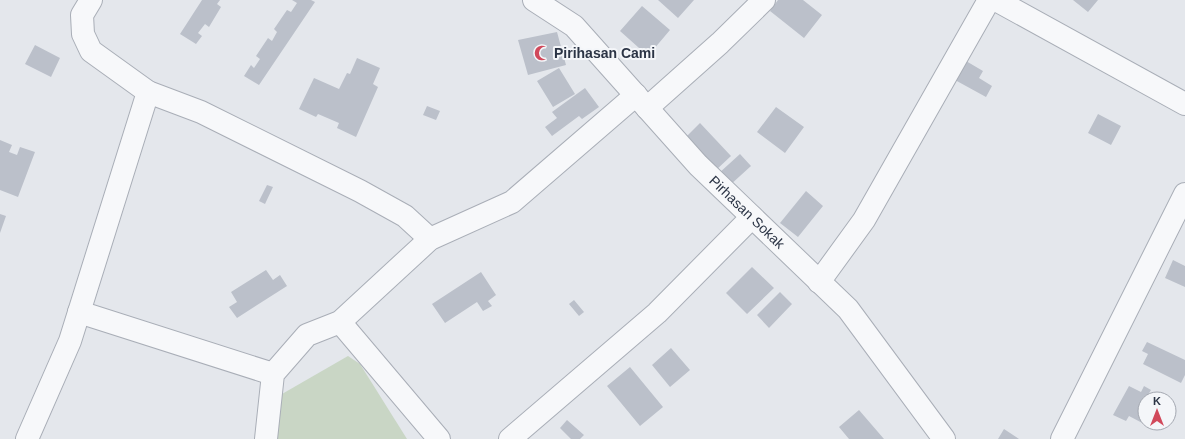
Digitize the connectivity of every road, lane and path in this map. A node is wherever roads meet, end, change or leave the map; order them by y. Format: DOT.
graph roads {
  1 [pos="91,0"];
  2 [pos="534,0"];
  3 [pos="764,0"];
  4 [pos="989,0"];
  5 [pos="996,0"];
  6 [pos="148,92"];
  7 [pos="642,102"];
  8 [pos="1185,104"];
  9 [pos="1185,194"];
  10 [pos="752,217"];
  11 [pos="430,239"];
  12 [pos="819,282"];
  13 [pos="79,312"];
  14 [pos="340,322"];
  15 [pos="273,374"];
  16 [pos="940,438"];
  17 [pos="1065,438"];
  18 [pos="27,439"];
  19 [pos="266,439"];
  20 [pos="439,439"];
  21 [pos="510,439"];
  1 -- 6 [label="street"];
  2 -- 7 [label="street, Pirhasan Sokak"];
  3 -- 7 [label="street"];
  4 -- 12 [label="street"];
  5 -- 8 [label="street"];
  6 -- 11 [label="street"];
  6 -- 13 [label="street"];
  7 -- 10 [label="street, Pirhasan Sokak"];
  7 -- 11 [label="street"];
  9 -- 17 [label="street"];
  10 -- 12 [label="street, Pirhasan Sokak"];
  10 -- 21 [label="street"];
  11 -- 14 [label="street"];
  12 -- 16 [label="street, Pirhasan Sokak"];
  13 -- 15 [label="street"];
  13 -- 18 [label="street"];
  14 -- 15 [label="street"];
  14 -- 20 [label="street"];
  15 -- 19 [label="street"];
}
